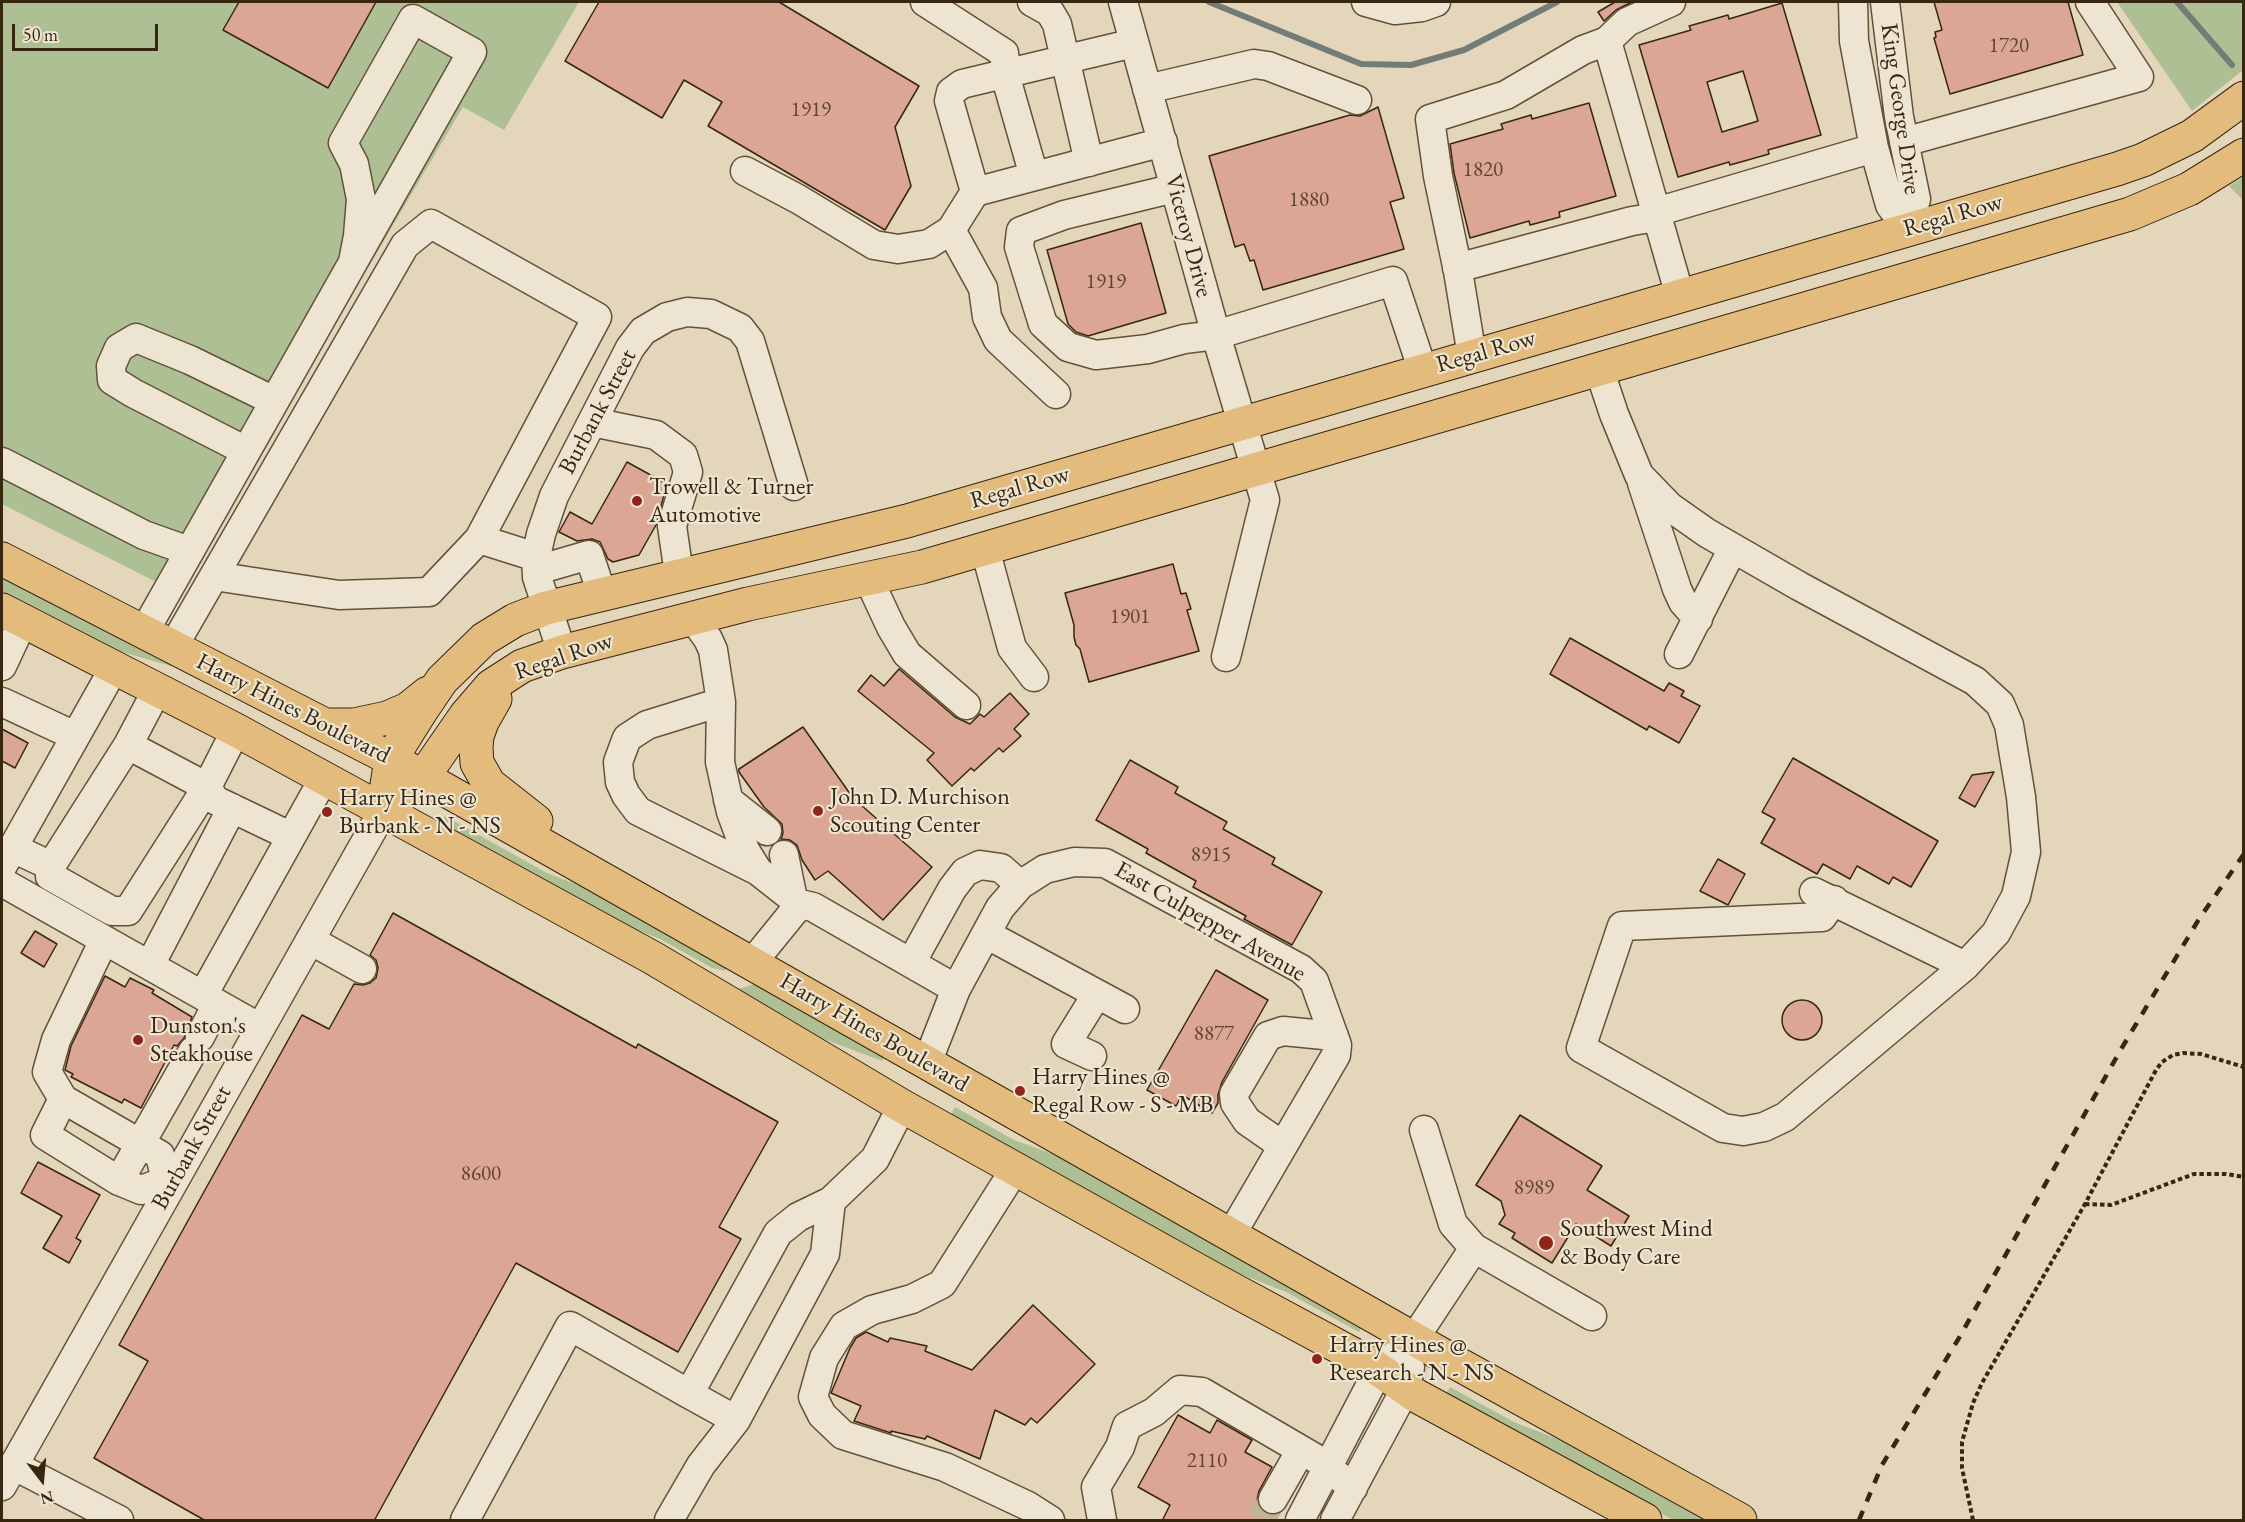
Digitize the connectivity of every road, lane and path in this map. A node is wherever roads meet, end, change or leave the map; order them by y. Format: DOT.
graph roads {
  1 [pos="925,2"];
  2 [pos="1032,2"];
  3 [pos="1123,2"];
  4 [pos="1366,2"];
  5 [pos="1436,2"];
  6 [pos="1671,2"];
  7 [pos="1853,2"];
  8 [pos="1885,2"];
  9 [pos="2090,2"];
  10 [pos="1606,41"];
  11 [pos="1134,43"];
  12 [pos="1066,60"];
  13 [pos="1007,73"];
  14 [pos="1147,89"];
  15 [pos="2244,98"];
  16 [pos="1357,100"];
  17 [pos="1163,142"];
  18 [pos="1904,142"];
  19 [pos="1874,148"];
  20 [pos="2244,155"];
  21 [pos="1089,162"];
  22 [pos="745,171"];
  23 [pos="1034,176"];
  24 [pos="1175,188"];
  25 [pos="975,192"];
  26 [pos="1656,214"];
  27 [pos="951,230"];
  28 [pos="1908,230"];
  29 [pos="353,262"];
  30 [pos="1457,268"];
  31 [pos="1921,275"];
  32 [pos="1680,296"];
  33 [pos="1585,324"];
  34 [pos="1216,335"];
  35 [pos="1473,356"];
  36 [pos="1599,369"];
  37 [pos="1423,371"];
  38 [pos="1056,394"];
  39 [pos="274,401"];
  40 [pos="592,422"];
  41 [pos="1242,423"];
  42 [pos="246,451"];
  43 [pos="2,462"];
  44 [pos="1257,469"];
  45 [pos="1639,476"];
  46 [pos="794,486"];
  47 [pos="973,502"];
  48 [pos="479,539"];
  49 [pos="810,543"];
  50 [pos="1733,548"];
  51 [pos="985,549"];
  52 [pos="189,552"];
  53 [pos="2,559"];
  54 [pos="537,564"];
  55 [pos="679,574"];
  56 [pos="214,576"];
  57 [pos="868,580"];
  58 [pos="602,594"];
  59 [pos="546,608"];
  60 [pos="12,616"];
  61 [pos="693,618"];
  62 [pos="1698,619"];
  63 [pos="144,632"];
  64 [pos="173,647"];
  65 [pos="562,652"];
  66 [pos="1679,654"];
  67 [pos="1226,657"];
  68 [pos="2,665"];
  69 [pos="114,668"];
  70 [pos="511,672"];
  71 [pos="1034,677"];
  72 [pos="442,680"];
  73 [pos="157,690"];
  74 [pos="2,702"];
  75 [pos="720,702"];
  76 [pos="966,705"];
  77 [pos="323,725"];
  78 [pos="236,730"];
  79 [pos="75,736"];
  80 [pos="128,745"];
  81 [pos="392,759"];
  82 [pos="423,777"];
  83 [pos="324,778"];
  84 [pos="207,787"];
  85 [pos="728,801"];
  86 [pos="232,808"];
  87 [pos="383,811"];
  88 [pos="767,831"];
  89 [pos="290,836"];
  90 [pos="784,855"];
  91 [pos="7,858"];
  92 [pos="51,866"];
  93 [pos="758,871"];
  94 [pos="603,879"];
  95 [pos="2,882"];
  96 [pos="1020,885"];
  97 [pos="796,901"];
  98 [pos="986,934"];
  99 [pos="104,940"];
  100 [pos="310,940"];
  101 [pos="653,958"];
  102 [pos="752,963"];
  103 [pos="910,963"];
  104 [pos="150,965"];
  105 [pos="1965,966"];
  106 [pos="362,969"];
  107 [pos="956,989"];
  108 [pos="1097,994"];
  109 [pos="210,999"];
  110 [pos="1125,1009"];
  111 [pos="260,1028"];
  112 [pos="1334,1036"];
  113 [pos="1092,1056"];
  114 [pos="927,1063"];
  115 [pos="2244,1067"];
  116 [pos="63,1099"];
  117 [pos="902,1106"];
  118 [pos="1424,1130"];
  119 [pos="140,1144"];
  120 [pos="1283,1146"];
  121 [pos="1015,1169"];
  122 [pos="2244,1177"];
  123 [pos="119,1181"];
  124 [pos="169,1182"];
  125 [pos="831,1202"];
  126 [pos="2085,1204"];
  127 [pos="1231,1235"];
  128 [pos="1474,1248"];
  129 [pos="1592,1316"];
  130 [pos="1414,1339"];
  131 [pos="1379,1369"];
  132 [pos="1406,1388"];
  133 [pos="689,1394"];
  134 [pos="736,1420"];
  135 [pos="1301,1450"];
  136 [pos="9,1460"];
  137 [pos="1328,1467"];
  138 [pos="1353,1488"];
  139 [pos="1274,1498"];
  140 [pos="1033,1516"];
  141 [pos="108,1518"];
  142 [pos="465,1521"];
  143 [pos="669,1521"];
  144 [pos="1102,1521"];
  145 [pos="1300,1521"];
  146 [pos="1335,1521"];
  147 [pos="1644,1521"];
  148 [pos="1740,1521"];
  149 [pos="1973,1521"];
  1 -- 13 [label="street"];
  2 -- 12 [label="street"];
  3 -- 11 [label="street, Viceroy Drive"];
  4 -- 5 [label="street"];
  6 -- 10 [label="street"];
  7 -- 19 [label="street, King George Drive"];
  8 -- 18 [label="street, King George Drive"];
  9 -- 18 [label="street"];
  10 -- 26 [label="street"];
  10 -- 30 [label="street"];
  11 -- 12 [label="street"];
  11 -- 14 [label="street, Viceroy Drive"];
  12 -- 13 [label="street"];
  12 -- 21 [label="street"];
  13 -- 23 [label="street"];
  13 -- 25 [label="street"];
  14 -- 16 [label="street"];
  14 -- 17 [label="street, Viceroy Drive"];
  15 -- 28 [label="main road, Regal Row"];
  17 -- 21 [label="street"];
  17 -- 24 [label="street, Viceroy Drive"];
  18 -- 28 [label="street, King George Drive"];
  19 -- 26 [label="street"];
  19 -- 28 [label="street, King George Drive"];
  20 -- 31 [label="main road, Regal Row"];
  21 -- 23 [label="street"];
  22 -- 27 [label="street"];
  23 -- 25 [label="street"];
  24 -- 34 [label="street, Viceroy Drive"];
  24 -- 34 [label="street"];
  25 -- 27 [label="street"];
  26 -- 30 [label="street"];
  26 -- 32 [label="street"];
  27 -- 38 [label="street"];
  28 -- 31 [label="main road"];
  28 -- 32 [label="main road, Regal Row"];
  29 -- 29 [label="street"];
  29 -- 39 [label="street"];
  30 -- 35 [label="street"];
  31 -- 36 [label="main road, Regal Row"];
  32 -- 33 [label="main road, Regal Row"];
  33 -- 35 [label="main road, Regal Row"];
  33 -- 36 [label="main road"];
  34 -- 37 [label="street"];
  34 -- 41 [label="street, Viceroy Drive"];
  35 -- 37 [label="main road, Regal Row"];
  36 -- 44 [label="main road, Regal Row"];
  36 -- 45 [label="street"];
  37 -- 41 [label="main road, Regal Row"];
  39 -- 42 [label="street"];
  39 -- 42 [label="street"];
  40 -- 46 [label="street, Burbank Street"];
  40 -- 54 [label="street, Burbank Street"];
  40 -- 55 [label="street"];
  41 -- 44 [label="street, Viceroy Drive"];
  41 -- 47 [label="main road, Regal Row"];
  42 -- 52 [label="street"];
  43 -- 52 [label="street"];
  44 -- 51 [label="main road, Regal Row"];
  44 -- 67 [label="street, Viceroy Drive"];
  45 -- 50 [label="street"];
  45 -- 62 [label="street"];
  47 -- 49 [label="main road, Regal Row"];
  47 -- 51 [label="main road"];
  48 -- 54 [label="street"];
  48 -- 56 [label="street"];
  48 -- 56 [label="street"];
  49 -- 55 [label="main road, Regal Row"];
  49 -- 61 [label="main road"];
  50 -- 62 [label="street"];
  50 -- 105 [label="street"];
  51 -- 57 [label="main road, Regal Row"];
  51 -- 71 [label="street"];
  52 -- 63 [label="street"];
  53 -- 63 [label="main road, Harry Hines Boulevard"];
  54 -- 58 [label="street"];
  54 -- 59 [label="street, Burbank Street"];
  55 -- 58 [label="main road, Regal Row"];
  56 -- 64 [label="street"];
  57 -- 61 [label="main road, Regal Row"];
  57 -- 76 [label="street"];
  58 -- 59 [label="main road, Regal Row"];
  59 -- 65 [label="street, Burbank Street"];
  59 -- 72 [label="main road, Regal Row"];
  60 -- 68 [label="street"];
  60 -- 69 [label="main road, Harry Hines Boulevard"];
  61 -- 65 [label="main road, Regal Row"];
  61 -- 75 [label="street"];
  62 -- 66 [label="street"];
  63 -- 64 [label="main road, Harry Hines Boulevard"];
  64 -- 77 [label="main road, Harry Hines Boulevard"];
  65 -- 70 [label="main road, Regal Row"];
  69 -- 73 [label="main road, Harry Hines Boulevard"];
  69 -- 79 [label="street"];
  70 -- 82 [label="main road, Regal Row"];
  70 -- 94 [label="main road"];
  72 -- 77 [label="main road"];
  72 -- 81 [label="main road, Regal Row"];
  73 -- 78 [label="main road, Harry Hines Boulevard"];
  73 -- 80 [label="street"];
  74 -- 79 [label="street"];
  75 -- 85 [label="street"];
  75 -- 93 [label="street"];
  77 -- 81 [label="main road, Harry Hines Boulevard"];
  78 -- 83 [label="main road, Harry Hines Boulevard"];
  78 -- 84 [label="street"];
  79 -- 91 [label="street"];
  80 -- 84 [label="street"];
  80 -- 92 [label="street"];
  81 -- 82 [label="main road, Harry Hines Boulevard"];
  81 -- 87 [label="main road, Regal Row"];
  82 -- 87 [label="main road, Regal Row"];
  82 -- 94 [label="main road, Harry Hines Boulevard"];
  83 -- 87 [label="main road, Harry Hines Boulevard"];
  83 -- 89 [label="street"];
  84 -- 86 [label="street"];
  84 -- 92 [label="street"];
  85 -- 88 [label="street"];
  85 -- 93 [label="street"];
  86 -- 89 [label="street"];
  86 -- 104 [label="street"];
  87 -- 100 [label="street, Burbank Street"];
  87 -- 101 [label="main road, Harry Hines Boulevard"];
  89 -- 109 [label="street"];
  90 -- 97 [label="street"];
  91 -- 92 [label="street"];
  93 -- 97 [label="street"];
  94 -- 102 [label="main road, Harry Hines Boulevard"];
  95 -- 99 [label="street"];
  96 -- 98 [label="street, East Culpepper Avenue"];
  96 -- 103 [label="street"];
  96 -- 112 [label="street, East Culpepper Avenue"];
  97 -- 102 [label="street"];
  97 -- 103 [label="street"];
  98 -- 107 [label="street, East Culpepper Avenue"];
  98 -- 108 [label="street"];
  99 -- 104 [label="street"];
  99 -- 116 [label="street"];
  100 -- 106 [label="street"];
  100 -- 111 [label="street, Burbank Street"];
  101 -- 102 [label="main road"];
  101 -- 117 [label="main road, Harry Hines Boulevard"];
  102 -- 114 [label="main road, Harry Hines Boulevard"];
  103 -- 107 [label="street"];
  104 -- 109 [label="street"];
  105 -- 105 [label="street"];
  107 -- 114 [label="street, East Culpepper Avenue"];
  108 -- 110 [label="street"];
  108 -- 113 [label="street"];
  109 -- 111 [label="street"];
  109 -- 119 [label="street"];
  111 -- 124 [label="street, Burbank Street"];
  112 -- 120 [label="street, East Culpepper Avenue"];
  112 -- 120 [label="street"];
  114 -- 117 [label="main road"];
  114 -- 127 [label="main road, Harry Hines Boulevard"];
  115 -- 126 [label="path"];
  116 -- 119 [label="street"];
  116 -- 123 [label="street"];
  117 -- 121 [label="main road, Harry Hines Boulevard"];
  117 -- 125 [label="street"];
  118 -- 128 [label="street"];
  119 -- 123 [label="street"];
  119 -- 124 [label="street"];
  120 -- 127 [label="street, East Culpepper Avenue"];
  121 -- 131 [label="main road, Harry Hines Boulevard"];
  121 -- 140 [label="street"];
  122 -- 126 [label="path"];
  123 -- 124 [label="street"];
  124 -- 136 [label="street, Burbank Street"];
  125 -- 133 [label="street"];
  125 -- 134 [label="street"];
  126 -- 149 [label="path"];
  127 -- 130 [label="main road, Harry Hines Boulevard"];
  128 -- 129 [label="street"];
  128 -- 130 [label="street"];
  130 -- 131 [label="street"];
  130 -- 132 [label="street"];
  130 -- 148 [label="main road, Harry Hines Boulevard"];
  131 -- 132 [label="main road, Harry Hines Boulevard"];
  131 -- 137 [label="street"];
  132 -- 138 [label="street"];
  132 -- 147 [label="main road, Harry Hines Boulevard"];
  133 -- 134 [label="street"];
  133 -- 142 [label="street"];
  134 -- 143 [label="street"];
  135 -- 137 [label="street"];
  135 -- 139 [label="street"];
  135 -- 144 [label="street"];
  136 -- 141 [label="street"];
  137 -- 138 [label="street"];
  137 -- 145 [label="street"];
  138 -- 146 [label="street"];
}
